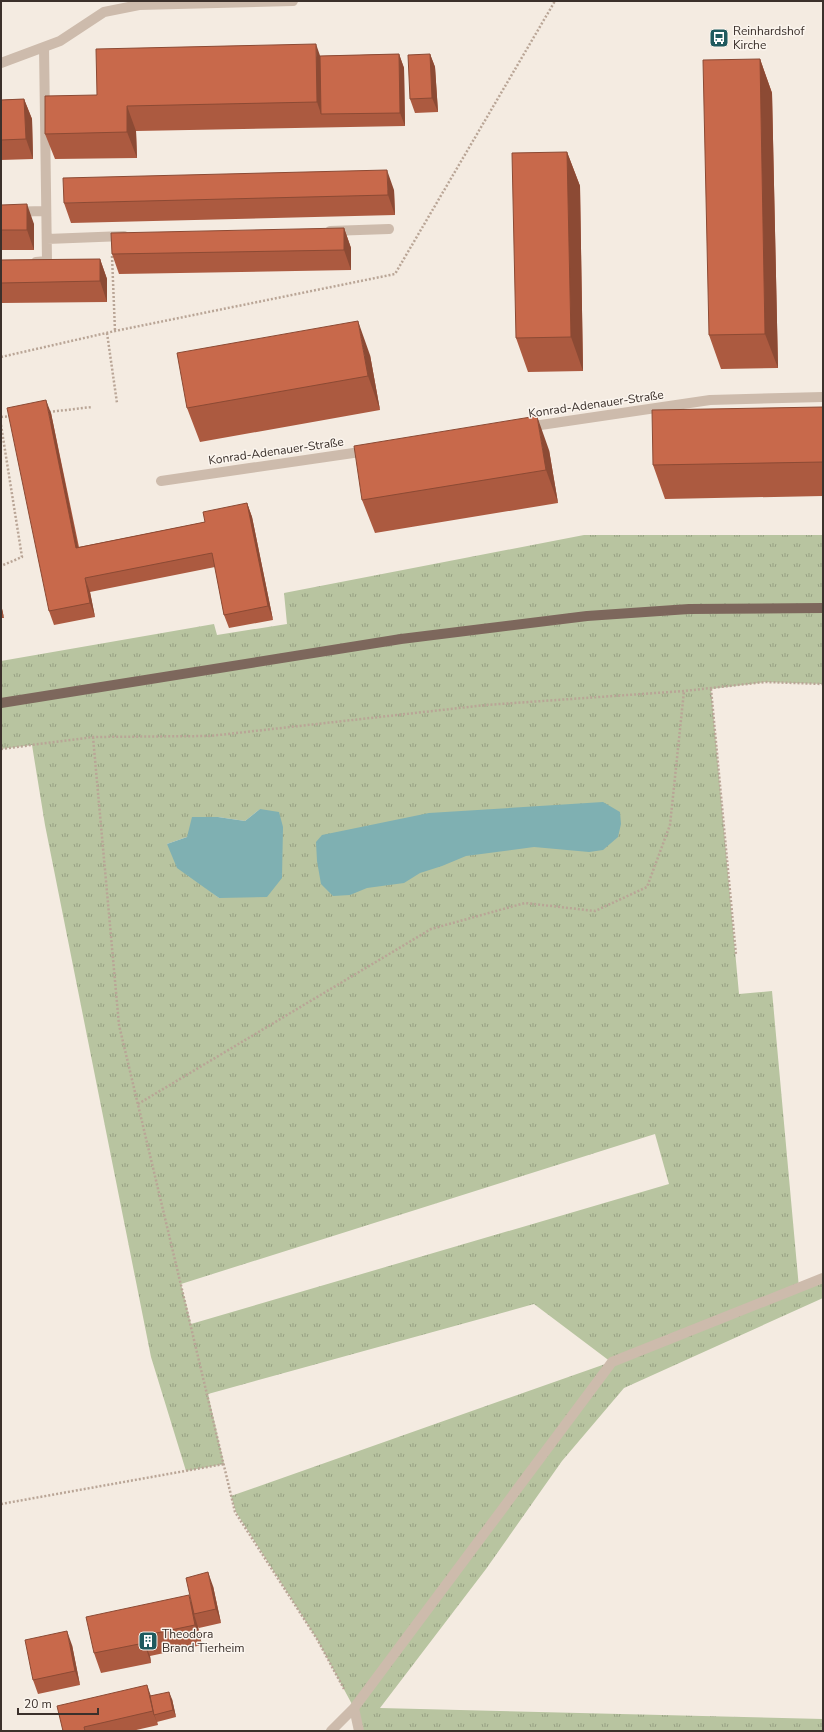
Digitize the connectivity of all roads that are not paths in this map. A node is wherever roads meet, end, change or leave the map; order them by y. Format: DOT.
graph roads {
  1 [pos="293,1"];
  2 [pos="44,47"];
  3 [pos="1,63"];
  4 [pos="46,211"];
  5 [pos="1,212"];
  6 [pos="389,229"];
  7 [pos="318,231"];
  8 [pos="136,236"];
  9 [pos="46,239"];
  10 [pos="24,262"];
  11 [pos="823,397"];
  12 [pos="514,429"];
  13 [pos="380,449"];
  14 [pos="161,481"];
  15 [pos="823,608"];
  16 [pos="1,703"];
  17 [pos="823,1278"];
  18 [pos="354,1708"];
  19 [pos="331,1731"];
  20 [pos="358,1731"];
  1 -- 2 [label="street"];
  2 -- 3 [label="street"];
  2 -- 4 [label="street"];
  4 -- 5 [label="street"];
  4 -- 9 [label="street"];
  6 -- 7 [label="street"];
  8 -- 9 [label="street"];
  9 -- 10 [label="street"];
  11 -- 12 [label="street, Konrad-Adenauer-Straße"];
  13 -- 14 [label="street, Konrad-Adenauer-Straße"];
  15 -- 16 [label="main road"];
  17 -- 18 [label="street"];
  18 -- 19 [label="street"];
  18 -- 20 [label="street"];
}
